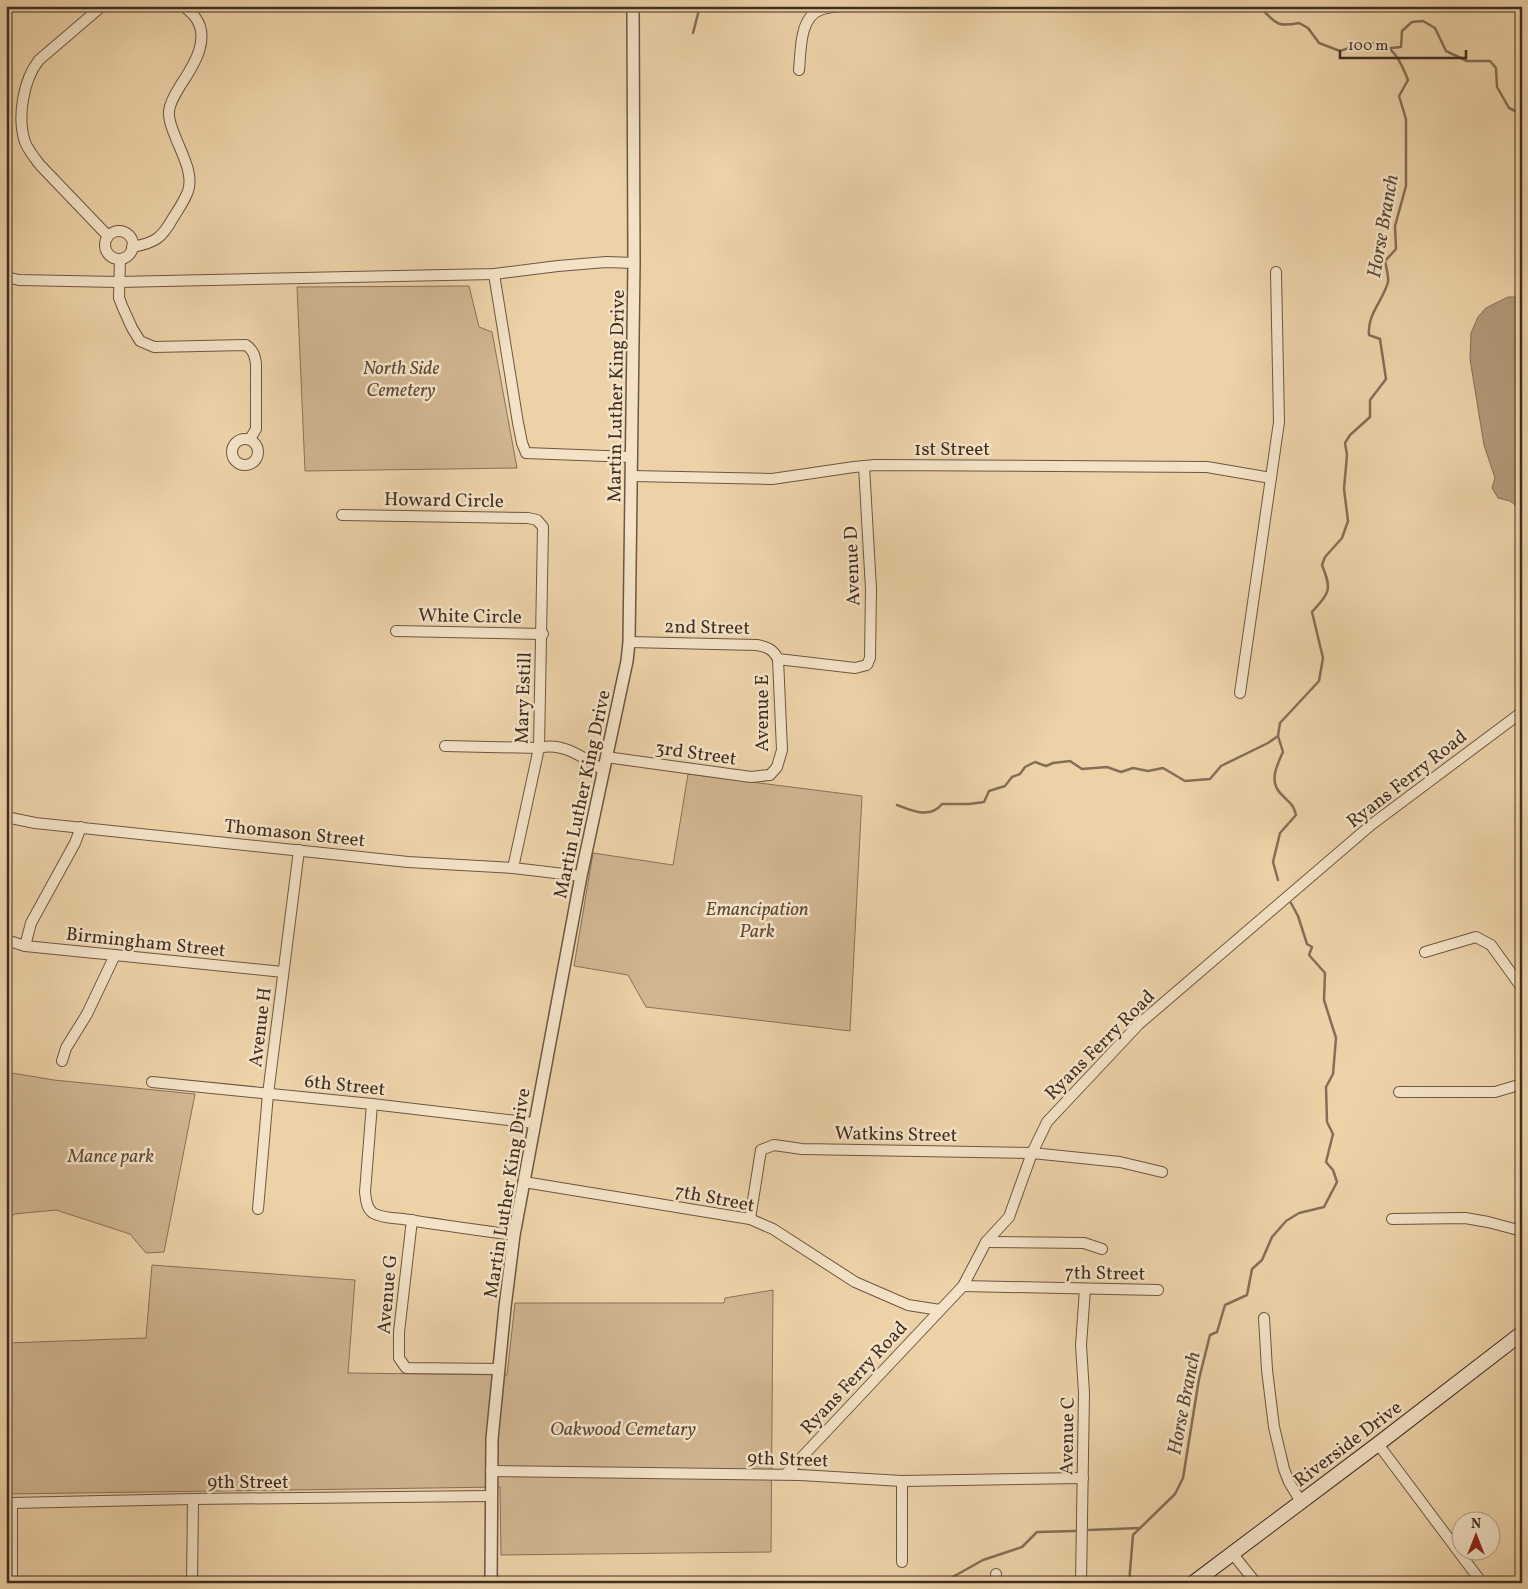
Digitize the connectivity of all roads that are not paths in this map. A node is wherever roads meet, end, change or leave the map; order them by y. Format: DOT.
graph roads {
  1 [pos="102,6"];
  2 [pos="183,6"];
  3 [pos="633,6"];
  4 [pos="844,6"];
  5 [pos="799,70"];
  6 [pos="108,236"];
  7 [pos="132,247"];
  8 [pos="120,259"];
  9 [pos="634,263"];
  10 [pos="1276,272"];
  11 [pos="494,274"];
  12 [pos="6,277"];
  13 [pos="118,282"];
  14 [pos="250,439"];
  15 [pos="632,457"];
  16 [pos="864,466"];
  17 [pos="632,476"];
  18 [pos="1271,478"];
  19 [pos="342,515"];
  20 [pos="543,527"];
  21 [pos="396,631"];
  22 [pos="542,634"];
  23 [pos="629,642"];
  24 [pos="778,659"];
  25 [pos="867,665"];
  26 [pos="1240,693"];
  27 [pos="1522,712"];
  28 [pos="445,746"];
  29 [pos="539,748"];
  30 [pos="606,757"];
  31 [pos="777,767"];
  32 [pos="603,770"];
  33 [pos="6,817"];
  34 [pos="81,827"];
  35 [pos="299,850"];
  36 [pos="513,868"];
  37 [pos="581,876"];
  38 [pos="6,940"];
  39 [pos="25,946"];
  40 [pos="1425,952"];
  41 [pos="115,955"];
  42 [pos="283,972"];
  43 [pos="1522,988"];
  44 [pos="62,1061"];
  45 [pos="152,1082"];
  46 [pos="1522,1084"];
  47 [pos="1399,1092"];
  48 [pos="268,1094"];
  49 [pos="372,1104"];
  50 [pos="534,1123"];
  51 [pos="1032,1153"];
  52 [pos="1162,1172"];
  53 [pos="524,1182"];
  54 [pos="258,1209"];
  55 [pos="750,1219"];
  56 [pos="1392,1219"];
  57 [pos="412,1220"];
  58 [pos="1522,1232"];
  59 [pos="514,1235"];
  60 [pos="986,1242"];
  61 [pos="1102,1249"];
  62 [pos="1522,1250"];
  63 [pos="1522,1261"];
  64 [pos="963,1286"];
  65 [pos="1085,1289"];
  66 [pos="1158,1290"];
  67 [pos="940,1310"];
  68 [pos="1264,1318"];
  69 [pos="1522,1332"];
  70 [pos="499,1369"];
  71 [pos="1378,1444"];
  72 [pos="491,1471"];
  73 [pos="786,1474"];
  74 [pos="1083,1478"];
  75 [pos="902,1481"];
  76 [pos="491,1496"];
  77 [pos="193,1499"];
  78 [pos="9,1502"];
  79 [pos="1301,1502"];
  80 [pos="1232,1553"];
  81 [pos="902,1562"];
  82 [pos="12,1583"];
  83 [pos="192,1583"];
  84 [pos="491,1583"];
  85 [pos="1081,1583"];
  86 [pos="1193,1583"];
  87 [pos="1256,1583"];
  88 [pos="1482,1583"];
  1 -- 6 [label="street"];
  2 -- 7 [label="street"];
  3 -- 9 [label="street, Martin Luther King Drive"];
  4 -- 5 [label="street"];
  6 -- 7 [label="street"];
  6 -- 8 [label="street"];
  7 -- 8 [label="street"];
  8 -- 13 [label="street"];
  9 -- 11 [label="street"];
  9 -- 15 [label="street, Martin Luther King Drive"];
  10 -- 18 [label="street"];
  11 -- 13 [label="street"];
  11 -- 15 [label="street"];
  12 -- 13 [label="street"];
  13 -- 14 [label="street"];
  15 -- 17 [label="street, Martin Luther King Drive"];
  16 -- 17 [label="street, 1st Street"];
  16 -- 18 [label="street, 1st Street"];
  16 -- 25 [label="street, Avenue D"];
  17 -- 23 [label="street, Martin Luther King Drive"];
  18 -- 26 [label="street"];
  19 -- 20 [label="street, Howard Circle"];
  20 -- 22 [label="street, Mary Estill"];
  21 -- 22 [label="street, White Circle"];
  22 -- 29 [label="street, Mary Estill"];
  23 -- 24 [label="street, 2nd Street"];
  23 -- 30 [label="street, Martin Luther King Drive"];
  24 -- 25 [label="street, 2nd Street"];
  24 -- 31 [label="street, Avenue E"];
  27 -- 51 [label="street, Ryans Ferry Road"];
  28 -- 29 [label="street"];
  29 -- 32 [label="street"];
  29 -- 36 [label="street, Mary Estill"];
  30 -- 31 [label="street, 3rd Street"];
  30 -- 32 [label="street, Martin Luther King Drive"];
  32 -- 37 [label="street, Martin Luther King Drive"];
  33 -- 34 [label="street, Thomason Street"];
  34 -- 35 [label="street, Thomason Street"];
  34 -- 39 [label="street"];
  35 -- 36 [label="street, Thomason Street"];
  35 -- 42 [label="street, Avenue H"];
  36 -- 37 [label="street, Thomason Street"];
  37 -- 50 [label="street, Martin Luther King Drive"];
  38 -- 39 [label="street, Birmingham Street"];
  39 -- 41 [label="street, Birmingham Street"];
  40 -- 43 [label="street"];
  41 -- 42 [label="street, Birmingham Street"];
  41 -- 44 [label="street"];
  42 -- 48 [label="street, Avenue H"];
  45 -- 48 [label="street, 6th Street"];
  46 -- 47 [label="street"];
  48 -- 49 [label="street, 6th Street"];
  48 -- 54 [label="street, Avenue H"];
  49 -- 50 [label="street, 6th Street"];
  49 -- 57 [label="street"];
  50 -- 53 [label="street, Martin Luther King Drive"];
  51 -- 52 [label="street, Watkins Street"];
  51 -- 55 [label="street, Watkins Street"];
  51 -- 60 [label="street, Ryans Ferry Road"];
  53 -- 55 [label="street, 7th Street"];
  53 -- 59 [label="street, Martin Luther King Drive"];
  55 -- 67 [label="street, 7th Street"];
  56 -- 58 [label="street"];
  57 -- 59 [label="street"];
  57 -- 70 [label="street, Avenue G"];
  59 -- 70 [label="street, Martin Luther King Drive"];
  60 -- 61 [label="street"];
  60 -- 64 [label="street, Ryans Ferry Road"];
  62 -- 63 [label="street"];
  64 -- 65 [label="street, 7th Street"];
  64 -- 67 [label="street, Ryans Ferry Road"];
  65 -- 66 [label="street, 7th Street"];
  65 -- 74 [label="street, Avenue C"];
  67 -- 73 [label="street, Ryans Ferry Road"];
  68 -- 79 [label="street"];
  69 -- 71 [label="main road, Riverside Drive"];
  70 -- 72 [label="street, Martin Luther King Drive"];
  71 -- 79 [label="main road, Riverside Drive"];
  71 -- 88 [label="street"];
  72 -- 73 [label="street, 9th Street"];
  72 -- 76 [label="street, Martin Luther King Drive"];
  73 -- 75 [label="street, 9th Street"];
  74 -- 75 [label="street, 9th Street"];
  74 -- 85 [label="street, Avenue C"];
  75 -- 81 [label="street"];
  76 -- 77 [label="street, 9th Street"];
  76 -- 84 [label="street, Martin Luther King Drive"];
  77 -- 78 [label="street, 9th Street"];
  77 -- 83 [label="street"];
  78 -- 82 [label="street"];
  79 -- 80 [label="main road, Riverside Drive"];
  80 -- 86 [label="main road, Riverside Drive"];
  80 -- 87 [label="street"];
}
